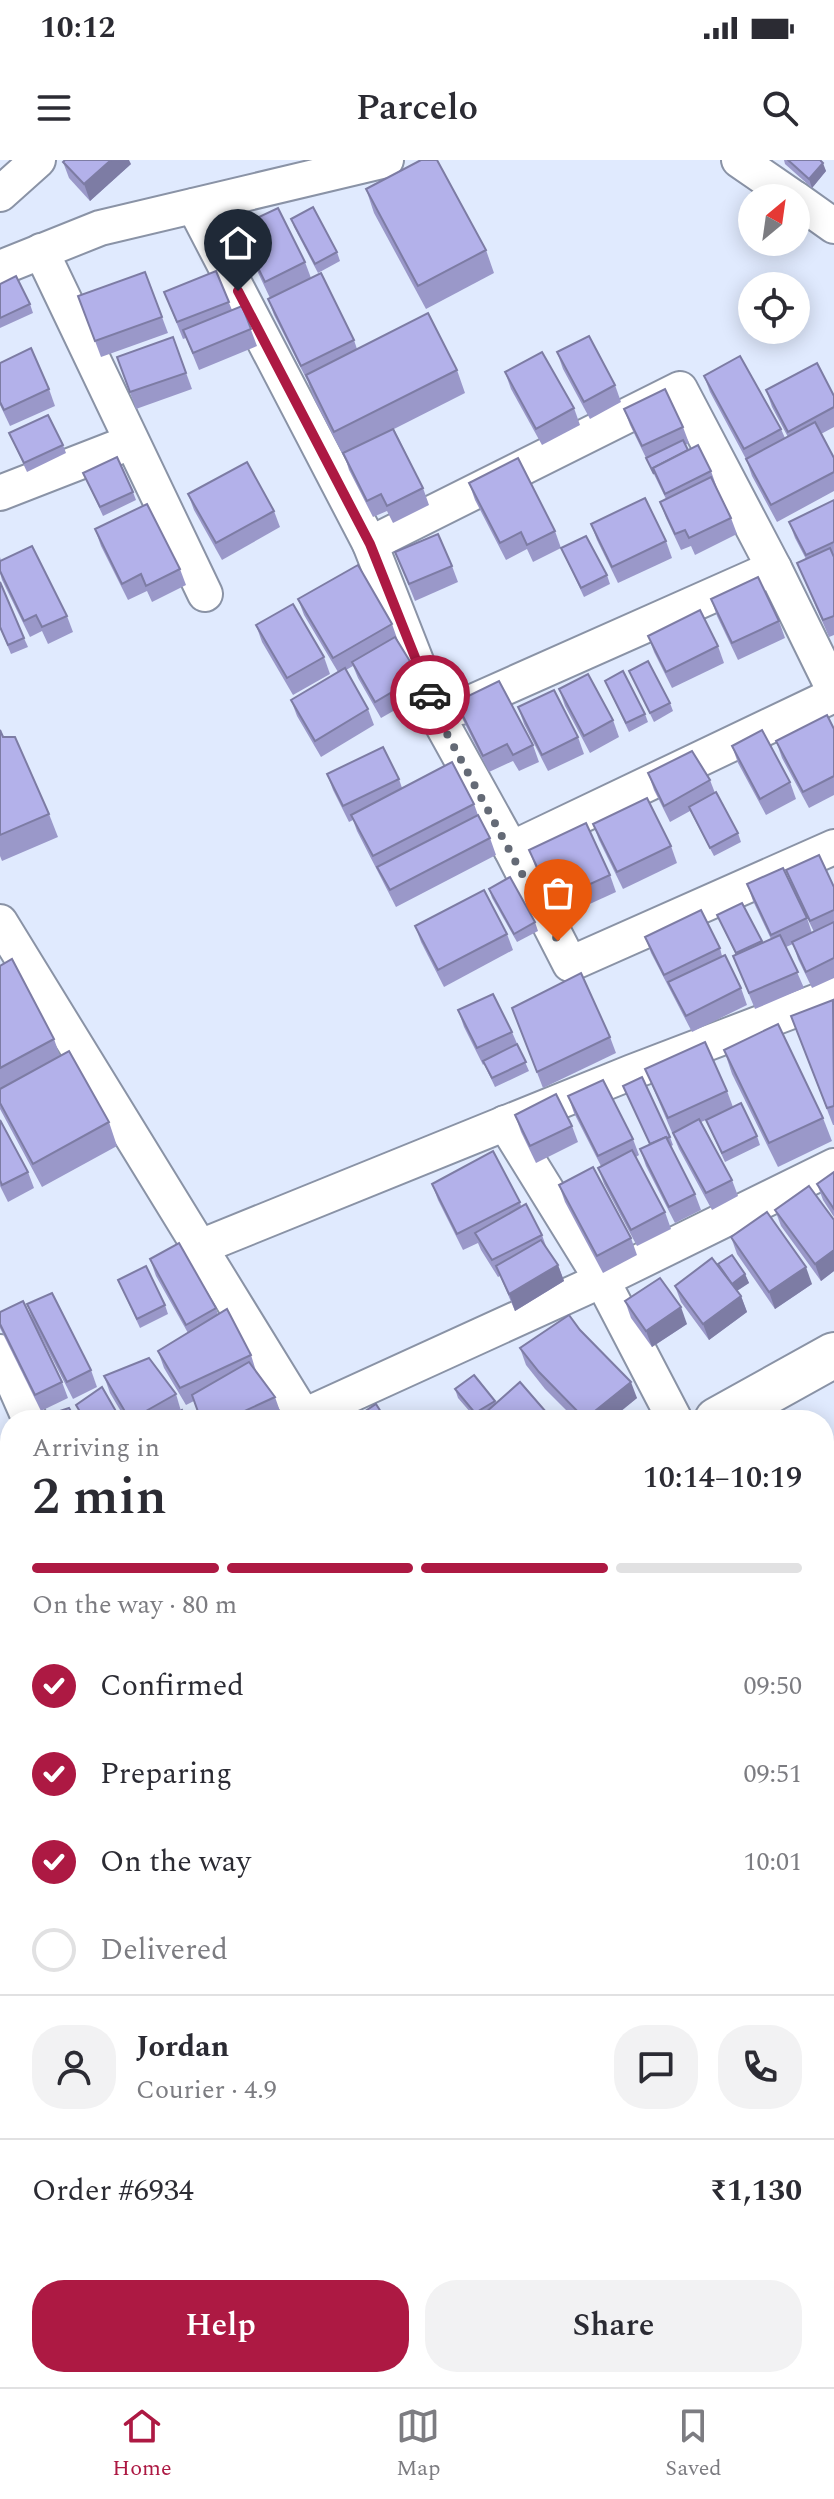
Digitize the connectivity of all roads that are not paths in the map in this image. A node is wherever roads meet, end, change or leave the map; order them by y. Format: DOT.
graph roads {
  1 [pos="38,160"];
  2 [pos="386,160"];
  3 [pos="739,160"];
  4 [pos="773,184"];
  5 [pos="0,194"];
  6 [pos="194,206"];
  7 [pos="810,209"];
  8 [pos="834,226"];
  9 [pos="41,251"];
  10 [pos="0,268"];
  11 [pos="131,442"];
  12 [pos="0,493"];
  13 [pos="370,544"];
  14 [pos="774,568"];
  15 [pos="205,594"];
  16 [pos="834,692"];
  17 [pos="438,717"];
  18 [pos="834,847"];
  19 [pos="511,849"];
  20 [pos="0,922"];
  21 [pos="834,995"];
  22 [pos="505,1123"];
  23 [pos="834,1166"];
  24 [pos="200,1247"];
  25 [pos="602,1280"];
  26 [pos="0,1352"];
  27 [pos="834,1355"];
  28 [pos="26,1410"];
  29 [pos="297,1410"];
  30 [pos="321,1410"];
  31 [pos="670,1410"];
  32 [pos="735,1410"];
  1 -- 5 [label="street"];
  2 -- 6 [label="street"];
  3 -- 4 [label="street"];
  6 -- 9 [label="street"];
  6 -- 13 [label="street"];
  7 -- 8 [label="street"];
  9 -- 10 [label="street"];
  9 -- 11 [label="street"];
  11 -- 12 [label="street"];
  11 -- 15 [label="street"];
  13 -- 14 [label="street"];
  13 -- 17 [label="street"];
  14 -- 16 [label="street"];
  14 -- 17 [label="street"];
  16 -- 19 [label="street"];
  17 -- 19 [label="street"];
  18 -- 19 [label="street"];
  20 -- 24 [label="street"];
  21 -- 22 [label="street"];
  22 -- 24 [label="street"];
  22 -- 25 [label="street"];
  23 -- 25 [label="street"];
  24 -- 29 [label="street"];
  25 -- 30 [label="street"];
  25 -- 31 [label="street"];
  26 -- 28 [label="street"];
  27 -- 32 [label="main road"];
}
